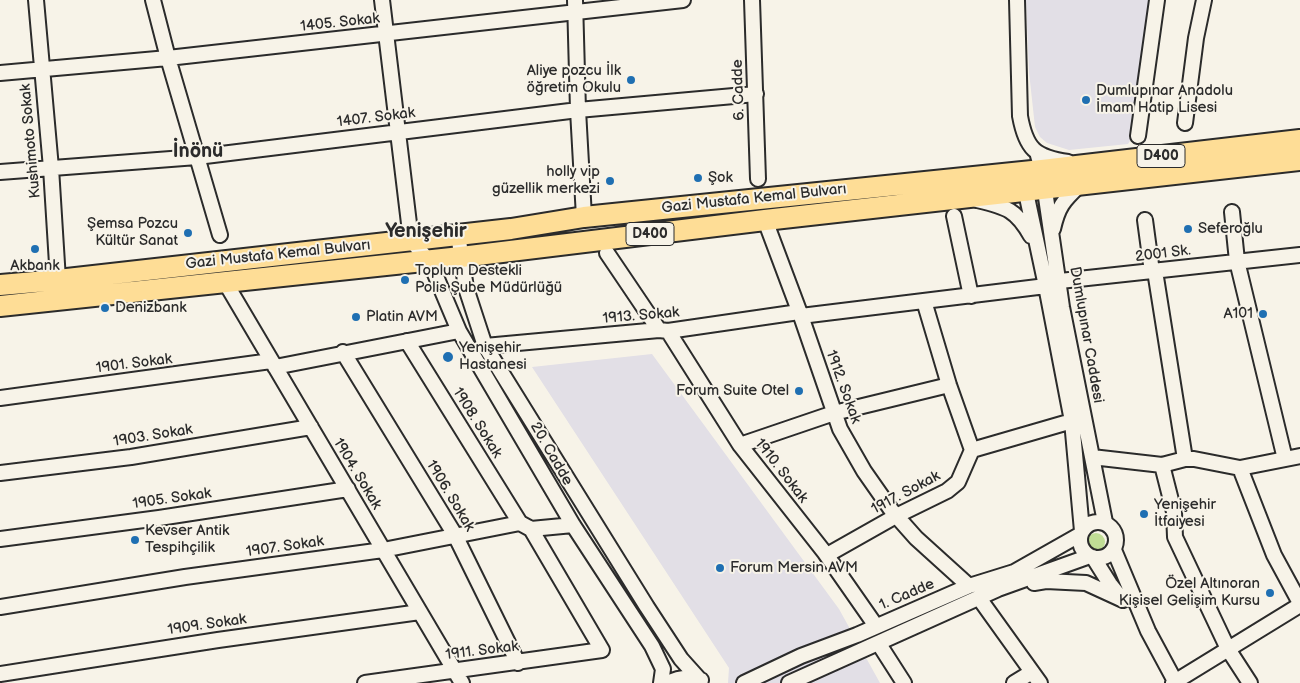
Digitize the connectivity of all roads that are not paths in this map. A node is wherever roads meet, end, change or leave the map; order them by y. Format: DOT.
graph roads {
  1 [pos="36,0"];
  2 [pos="153,0"];
  3 [pos="382,0"];
  4 [pos="682,0"];
  5 [pos="752,0"];
  6 [pos="1017,0"];
  7 [pos="1157,0"];
  8 [pos="1204,0"];
  9 [pos="575,6"];
  10 [pos="387,34"];
  11 [pos="168,58"];
  12 [pos="42,69"];
  13 [pos="0,73"];
  14 [pos="756,94"];
  15 [pos="578,110"];
  16 [pos="1185,123"];
  17 [pos="399,132"];
  18 [pos="1138,136"];
  19 [pos="1300,140"];
  20 [pos="197,157"];
  21 [pos="1300,160"];
  22 [pos="50,168"];
  23 [pos="0,172"];
  24 [pos="1034,175"];
  25 [pos="758,179"];
  26 [pos="1079,186"];
  27 [pos="964,198"];
  28 [pos="1232,212"];
  29 [pos="954,216"];
  30 [pos="584,217"];
  31 [pos="765,220"];
  32 [pos="1145,220"];
  33 [pos="220,234"];
  34 [pos="458,234"];
  35 [pos="1052,234"];
  36 [pos="411,240"];
  37 [pos="1037,247"];
  38 [pos="607,253"];
  39 [pos="1300,255"];
  40 [pos="461,257"];
  41 [pos="427,259"];
  42 [pos="1237,261"];
  43 [pos="1153,271"];
  44 [pos="58,280"];
  45 [pos="1060,281"];
  46 [pos="225,282"];
  47 [pos="0,284"];
  48 [pos="1046,286"];
  49 [pos="971,296"];
  50 [pos="924,301"];
  51 [pos="0,306"];
  52 [pos="800,314"];
  53 [pos="459,331"];
  54 [pos="664,331"];
  55 [pos="407,341"];
  56 [pos="485,346"];
  57 [pos="343,352"];
  58 [pos="273,364"];
  59 [pos="950,385"];
  60 [pos="0,398"];
  61 [pos="834,413"];
  62 [pos="1072,421"];
  63 [pos="311,427"];
  64 [pos="740,445"];
  65 [pos="972,450"];
  66 [pos="1300,456"];
  67 [pos="1092,457"];
  68 [pos="1185,459"];
  69 [pos="1285,459"];
  70 [pos="1162,465"];
  71 [pos="1240,468"];
  72 [pos="0,473"];
  73 [pos="348,490"];
  74 [pos="896,516"];
  75 [pos="1106,522"];
  76 [pos="573,524"];
  77 [pos="525,526"];
  78 [pos="1082,532"];
  79 [pos="456,535"];
  80 [pos="0,539"];
  81 [pos="383,550"];
  82 [pos="1114,550"];
  83 [pos="827,555"];
  84 [pos="1091,556"];
  85 [pos="969,586"];
  86 [pos="998,589"];
  87 [pos="978,598"];
  88 [pos="1123,600"];
  89 [pos="1300,604"];
  90 [pos="0,607"];
  91 [pos="420,612"];
  92 [pos="876,626"];
  93 [pos="1148,632"];
  94 [pos="879,644"];
  95 [pos="1228,649"];
  96 [pos="602,650"];
  97 [pos="518,662"];
  98 [pos="454,670"];
  99 [pos="0,674"];
  100 [pos="1036,678"];
  101 [pos="702,681"];
  102 [pos="365,683"];
  103 [pos="462,683"];
  104 [pos="661,683"];
  105 [pos="668,683"];
  106 [pos="744,683"];
  107 [pos="789,683"];
  108 [pos="904,683"];
  109 [pos="1014,683"];
  110 [pos="1174,683"];
  111 [pos="1250,683"];
  1 -- 12 [label="street, Kushimoto Sokak"];
  2 -- 11 [label="street"];
  3 -- 10 [label="street"];
  4 -- 9 [label="street, 1405. Sokak"];
  5 -- 14 [label="street, 6. Cadde"];
  6 -- 24 [label="street, Dumlupınar Caddesi"];
  7 -- 18 [label="street"];
  8 -- 16 [label="street"];
  9 -- 10 [label="street, 1405. Sokak"];
  9 -- 15 [label="street"];
  10 -- 11 [label="street, 1405. Sokak"];
  10 -- 17 [label="street"];
  11 -- 12 [label="street, 1405. Sokak"];
  11 -- 20 [label="street"];
  12 -- 13 [label="street, 1405. Sokak"];
  12 -- 22 [label="street, Kushimoto Sokak"];
  14 -- 15 [label="street, 1407. Sokak"];
  14 -- 25 [label="street, 6. Cadde"];
  15 -- 17 [label="street, 1407. Sokak"];
  15 -- 30 [label="street"];
  17 -- 20 [label="street, 1407. Sokak"];
  17 -- 36 [label="street"];
  19 -- 24 [label="highway, Gazi Mustafa Kemal Bulvarı / D400"];
  20 -- 22 [label="street, 1407. Sokak"];
  20 -- 33 [label="street"];
  21 -- 26 [label="highway, Gazi Mustafa Kemal Bulvarı / D400"];
  22 -- 23 [label="street, 1407. Sokak"];
  22 -- 44 [label="street, Kushimoto Sokak"];
  24 -- 26 [label="highway, Gazi Mustafa Kemal Bulvarı / D400"];
  24 -- 27 [label="highway, Gazi Mustafa Kemal Bulvarı / D400"];
  24 -- 30 [label="highway, Gazi Mustafa Kemal Bulvarı / D400"];
  24 -- 35 [label="street, Dumlupınar Caddesi"];
  24 -- 37 [label="street, Dumlupınar Caddesi"];
  26 -- 35 [label="street"];
  27 -- 31 [label="highway, Gazi Mustafa Kemal Bulvarı / D400"];
  27 -- 37 [label="street"];
  28 -- 42 [label="street"];
  29 -- 49 [label="street"];
  30 -- 34 [label="highway, Gazi Mustafa Kemal Bulvarı / D400"];
  31 -- 40 [label="highway, Gazi Mustafa Kemal Bulvarı / D400"];
  31 -- 52 [label="street, 1912. Sokak"];
  32 -- 43 [label="street"];
  34 -- 36 [label="highway, Gazi Mustafa Kemal Bulvarı / D400"];
  34 -- 40 [label="street, 20. Cadde"];
  35 -- 45 [label="street, Dumlupınar Caddesi"];
  36 -- 41 [label="street, 20. Cadde"];
  36 -- 44 [label="highway, Gazi Mustafa Kemal Bulvarı / D400"];
  37 -- 48 [label="street, Dumlupınar Caddesi"];
  38 -- 54 [label="street, 1910. Sokak"];
  39 -- 42 [label="street, 2001 Sk."];
  40 -- 41 [label="highway, Gazi Mustafa Kemal Bulvarı / D400"];
  40 -- 56 [label="street, 20. Cadde"];
  41 -- 46 [label="highway, Gazi Mustafa Kemal Bulvarı / D400"];
  41 -- 53 [label="street, 20. Cadde"];
  42 -- 43 [label="street, 2001 Sk."];
  42 -- 69 [label="street"];
  43 -- 45 [label="street, 2001 Sk."];
  43 -- 68 [label="street"];
  44 -- 47 [label="highway, Gazi Mustafa Kemal Bulvarı / D400"];
  45 -- 67 [label="street, Dumlupınar Caddesi"];
  46 -- 51 [label="highway, Gazi Mustafa Kemal Bulvarı / D400"];
  46 -- 58 [label="street, 1904. Sokak"];
  48 -- 49 [label="street, 1913. Sokak"];
  48 -- 62 [label="street, Dumlupınar Caddesi"];
  49 -- 50 [label="street, 1913. Sokak"];
  50 -- 52 [label="street, 1913. Sokak"];
  50 -- 59 [label="street"];
  52 -- 54 [label="street, 1913. Sokak"];
  52 -- 61 [label="street, 1912. Sokak"];
  53 -- 55 [label="street, 1901. Sokak"];
  53 -- 76 [label="street, 20. Cadde"];
  54 -- 56 [label="street, 1913. Sokak"];
  54 -- 64 [label="street, 1910. Sokak"];
  55 -- 57 [label="street, 1901. Sokak"];
  55 -- 77 [label="street, 1908. Sokak"];
  56 -- 101 [label="street, 20. Cadde"];
  57 -- 58 [label="street, 1901. Sokak"];
  57 -- 79 [label="street, 1906. Sokak"];
  58 -- 60 [label="street, 1901. Sokak"];
  58 -- 63 [label="street, 1904. Sokak"];
  59 -- 61 [label="street"];
  59 -- 65 [label="street"];
  61 -- 64 [label="street"];
  61 -- 74 [label="street, 1912. Sokak"];
  62 -- 65 [label="street"];
  62 -- 78 [label="street, Dumlupınar Caddesi"];
  63 -- 72 [label="street, 1903. Sokak"];
  63 -- 73 [label="street, 1904. Sokak"];
  64 -- 83 [label="street, 1910. Sokak"];
  65 -- 74 [label="street, 1917. Sokak"];
  66 -- 69 [label="street"];
  67 -- 70 [label="street"];
  67 -- 75 [label="street, Dumlupınar Caddesi"];
  68 -- 70 [label="street"];
  68 -- 71 [label="street"];
  69 -- 71 [label="street"];
  70 -- 95 [label="street"];
  71 -- 89 [label="street"];
  73 -- 80 [label="street, 1905. Sokak"];
  73 -- 81 [label="street, 1904. Sokak"];
  74 -- 83 [label="street, 1917. Sokak"];
  74 -- 85 [label="street, 1912. Sokak"];
  75 -- 78 [label="street"];
  75 -- 82 [label="street"];
  76 -- 77 [label="street, 1907. Sokak"];
  76 -- 104 [label="street, 20. Cadde"];
  77 -- 79 [label="street, 1907. Sokak"];
  77 -- 96 [label="street, 1908. Sokak"];
  78 -- 84 [label="street"];
  78 -- 85 [label="street, 1. Cadde"];
  79 -- 81 [label="street, 1907. Sokak"];
  79 -- 97 [label="street, 1906. Sokak"];
  81 -- 90 [label="street, 1907. Sokak"];
  81 -- 91 [label="street, 1904. Sokak"];
  82 -- 84 [label="street"];
  82 -- 93 [label="street"];
  83 -- 92 [label="street, 1910. Sokak"];
  84 -- 86 [label="street"];
  84 -- 88 [label="street"];
  85 -- 92 [label="street, 1. Cadde"];
  86 -- 87 [label="street"];
  86 -- 88 [label="street"];
  87 -- 94 [label="street"];
  87 -- 100 [label="street"];
  88 -- 93 [label="street"];
  89 -- 95 [label="street"];
  91 -- 98 [label="street, 1904. Sokak"];
  91 -- 99 [label="street, 1909. Sokak"];
  92 -- 106 [label="street, 1. Cadde"];
  93 -- 110 [label="street"];
  94 -- 107 [label="street"];
  94 -- 108 [label="street"];
  95 -- 110 [label="street"];
  95 -- 111 [label="street"];
  96 -- 97 [label="street, 1911. Sokak"];
  97 -- 98 [label="street, 1911. Sokak"];
  98 -- 102 [label="street, 1911. Sokak"];
  98 -- 103 [label="street, 1904. Sokak"];
  100 -- 109 [label="street"];
  101 -- 105 [label="street"];
}
